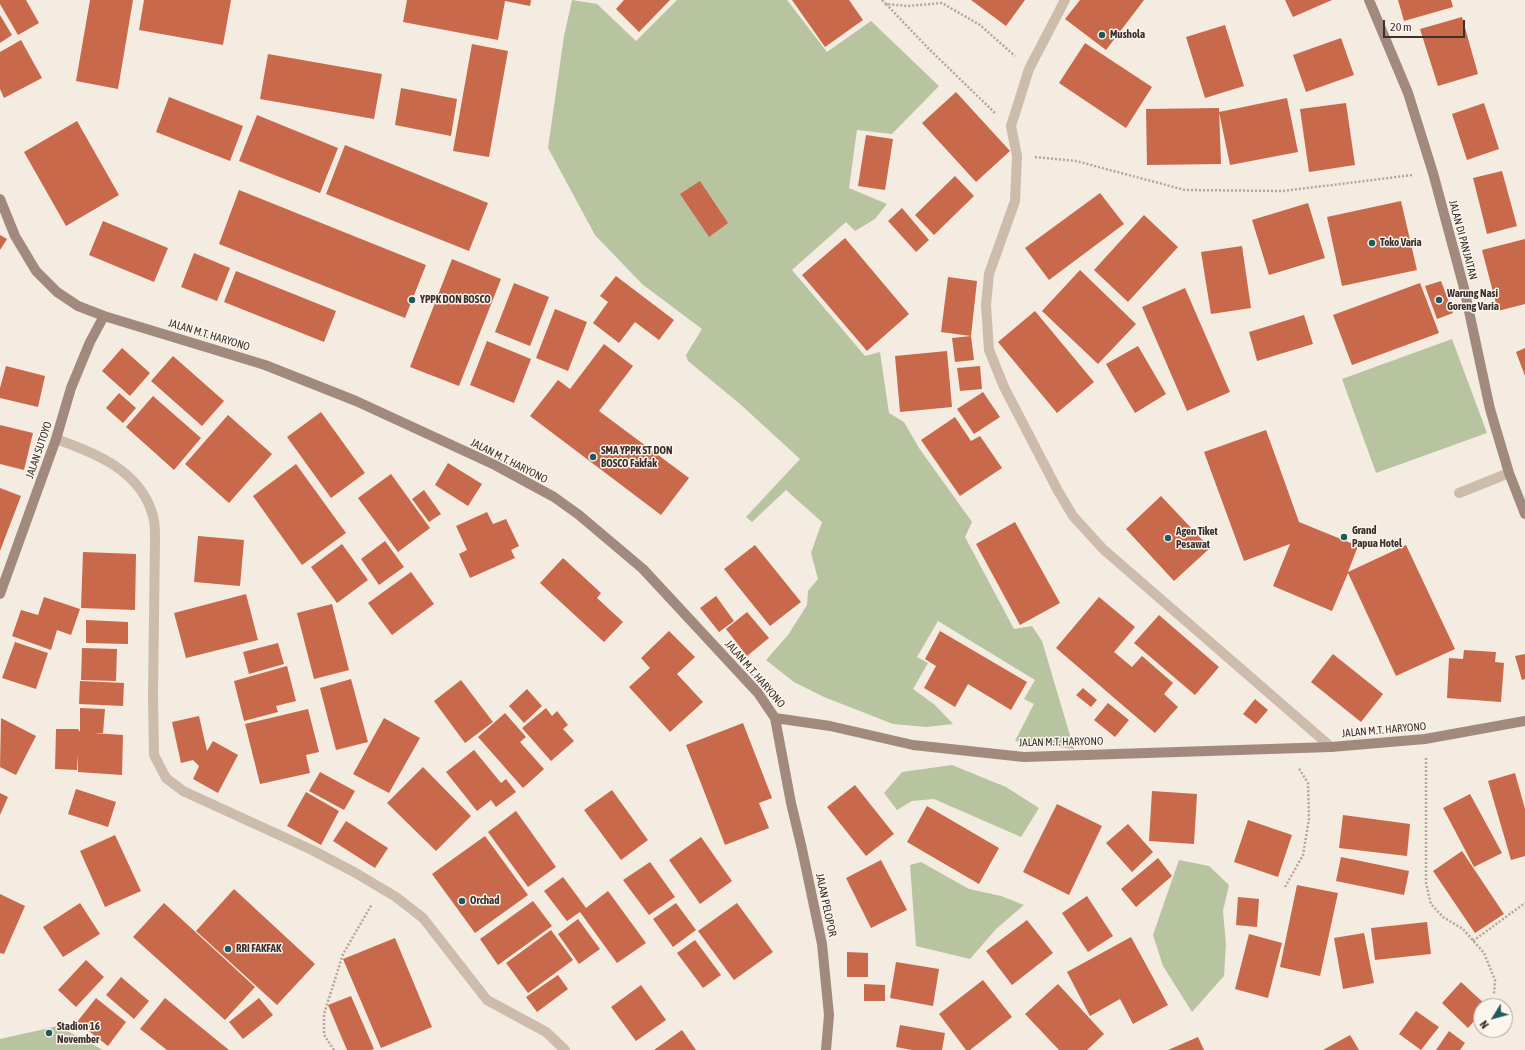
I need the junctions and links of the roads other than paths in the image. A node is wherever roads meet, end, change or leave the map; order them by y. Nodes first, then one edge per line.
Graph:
1 (1064, 0) edge
2 (1369, 0) edge
3 (0, 199) edge
4 (104, 316) junction
5 (56, 439) junction
6 (1509, 473) junction
7 (1459, 493) dead end
8 (1525, 514) edge
9 (0, 594) edge
10 (775, 718) junction
11 (1525, 721) edge
12 (1331, 747) junction
13 (565, 1050) edge
14 (826, 1050) edge

1 - 12 street
2 - 6 main road, JALAN DI PANJAITAN
3 - 4 main road, JALAN M.T. HARYONO
4 - 5 main road, JALAN SUTOYO
4 - 10 main road, JALAN M.T. HARYONO
5 - 9 main road, JALAN SUTOYO
5 - 13 street
6 - 7 street
6 - 8 main road, JALAN DI PANJAITAN
10 - 12 main road, JALAN M.T. HARYONO
10 - 14 main road, JALAN PELOPOR
11 - 12 main road, JALAN M.T. HARYONO

